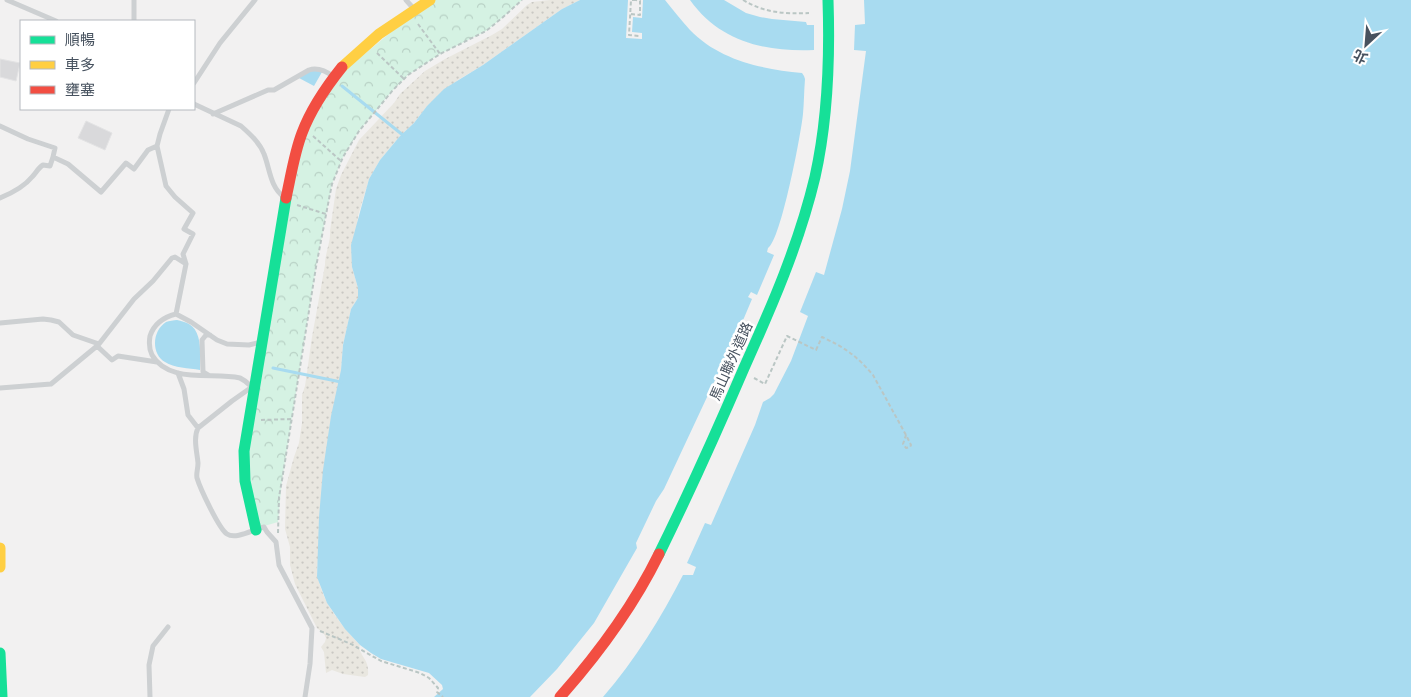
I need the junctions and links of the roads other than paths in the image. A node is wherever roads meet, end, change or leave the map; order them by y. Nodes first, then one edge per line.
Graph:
1 (7, 0) edge
2 (134, 0) edge
3 (255, 0) edge
4 (406, 0) edge
5 (430, 0) edge
6 (828, 0) edge
7 (415, 14) junction
8 (54, 20) edge
9 (134, 20) edge
10 (334, 77) junction
11 (195, 81) edge
12 (195, 105) edge
13 (170, 110) edge
14 (213, 114) junction
15 (0, 126) edge
16 (157, 146) junction
17 (53, 157) junction
18 (0, 198) edge
19 (290, 202) junction
20 (186, 264) junction
21 (176, 314) junction
22 (0, 323) edge
23 (211, 336) junction
24 (263, 340) junction
25 (98, 345) junction
26 (157, 362) junction
27 (178, 373) junction
28 (208, 375) junction
29 (0, 388) edge
30 (253, 392) junction
31 (198, 428) junction
32 (256, 530) junction
33 (0, 548) edge
34 (0, 567) edge
35 (168, 627) dead end
36 (0, 653) edge
37 (2, 697) edge
38 (150, 697) edge
39 (305, 697) edge
40 (560, 697) edge

1 - 8 lane
2 - 9 lane
3 - 11 lane
4 - 7 lane
5 - 7 main road
6 - 40 main road, 馬山聯外道路
7 - 10 main road
10 - 14 lane
10 - 19 main road
12 - 14 lane
13 - 16 lane
14 - 19 lane
15 - 17 lane
16 - 17 lane
16 - 20 lane
17 - 18 lane
19 - 24 main road
20 - 21 lane
20 - 25 lane
21 - 23 lane
21 - 26 lane
22 - 25 lane
23 - 24 lane
23 - 28 lane
24 - 30 main road
25 - 26 lane
25 - 29 lane
26 - 27 lane
27 - 28 lane
27 - 31 lane
28 - 30 lane
30 - 31 lane
30 - 32 main road
31 - 32 lane
32 - 39 lane
33 - 34 main road
35 - 38 lane
36 - 37 main road

